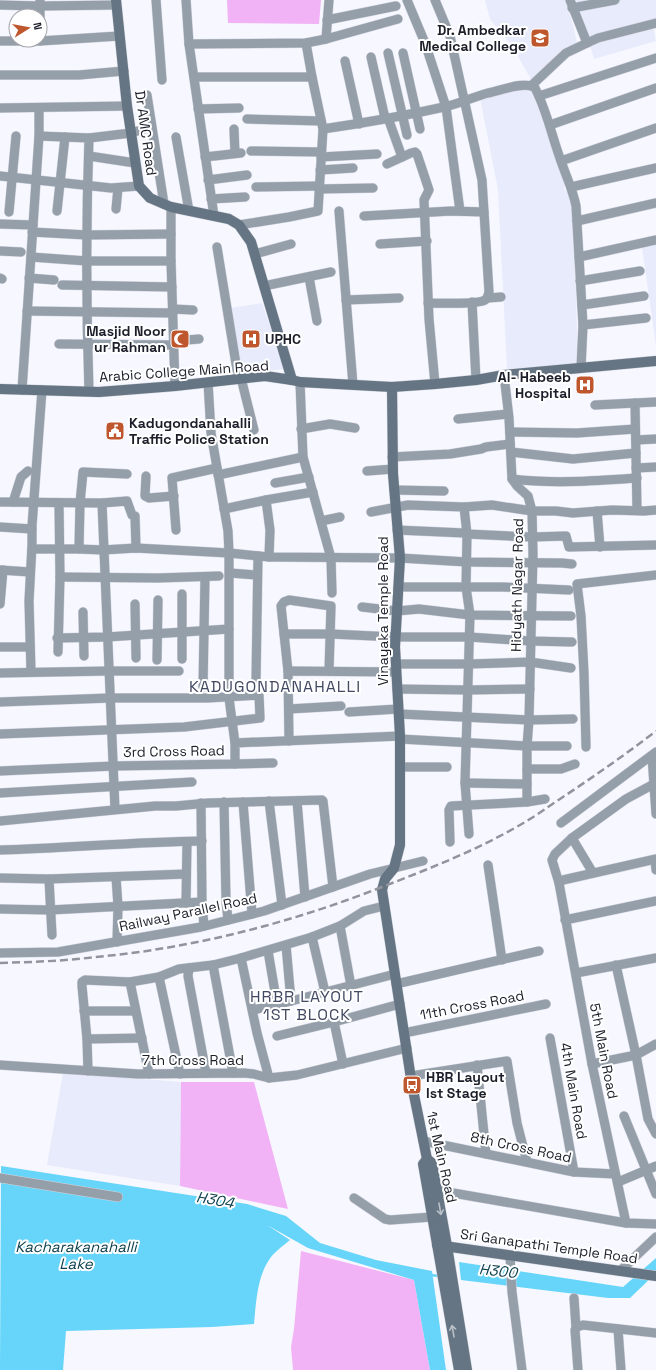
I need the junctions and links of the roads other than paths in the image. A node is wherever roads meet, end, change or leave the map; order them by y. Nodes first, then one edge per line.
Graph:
1 (156, 0) edge
2 (186, 0) edge
3 (329, 0) edge
4 (407, 0) edge
5 (435, 0) edge
6 (615, 0) edge
7 (116, 2) edge
8 (40, 3) edge
9 (571, 4) edge
10 (0, 5) edge
11 (396, 6) dead end
12 (398, 19) dead end
13 (327, 20) junction
14 (656, 23) edge
15 (120, 36) junction
16 (326, 39) junction
17 (48, 40) edge
18 (306, 43) junction
19 (587, 43) junction
20 (189, 44) junction
21 (388, 53) dead end
22 (403, 53) dead end
23 (371, 57) dead end
24 (656, 58) edge
25 (346, 61) dead end
26 (124, 71) junction
27 (0, 75) edge
28 (194, 77) junction
29 (312, 78) junction
30 (162, 80) dead end
31 (532, 85) junction
32 (656, 88) edge
33 (147, 95) dead end
34 (539, 96) junction
35 (464, 101) junction
36 (127, 106) junction
37 (446, 107) junction
38 (0, 108) edge
39 (39, 108) junction
40 (239, 108) dead end
41 (198, 109) junction
42 (416, 112) junction
43 (402, 115) junction
44 (386, 118) junction
45 (247, 119) dead end
46 (359, 124) junction
47 (322, 125) junction
48 (550, 125) junction
49 (151, 127) junction
50 (656, 128) edge
51 (234, 129) dead end
52 (420, 129) dead end
53 (131, 133) junction
54 (407, 135) dead end
55 (16, 136) dead end
56 (39, 136) junction
57 (65, 137) junction
58 (176, 137) dead end
59 (90, 138) junction
60 (251, 151) dead end
61 (321, 154) junction
62 (377, 154) dead end
63 (89, 156) junction
64 (402, 156) junction
65 (205, 157) junction
66 (561, 161) junction
67 (135, 163) junction
68 (387, 164) dead end
69 (352, 168) dead end
70 (656, 168) edge
71 (320, 170) junction
72 (247, 175) dead end
73 (0, 176) edge
74 (13, 177) junction
75 (36, 179) junction
76 (208, 180) junction
77 (61, 182) junction
78 (87, 185) junction
79 (139, 186) junction
80 (571, 186) junction
81 (256, 187) dead end
82 (319, 187) junction
83 (118, 188) junction
84 (373, 188) dead end
85 (245, 197) dead end
86 (211, 198) junction
87 (656, 203) edge
88 (168, 206) junction
89 (116, 210) dead end
90 (57, 211) dead end
91 (189, 211) junction
92 (339, 211) dead end
93 (460, 211) junction
94 (10, 212) dead end
95 (425, 212) junction
96 (484, 212) junction
97 (214, 216) junction
98 (364, 216) dead end
99 (577, 221) junction
100 (0, 224) edge
101 (240, 225) junction
102 (32, 228) junction
103 (87, 234) junction
104 (171, 234) junction
105 (656, 240) edge
106 (427, 241) junction
107 (291, 244) dead end
108 (380, 244) dead end
109 (217, 247) dead end
110 (0, 251) edge
111 (20, 252) dead end
112 (255, 254) junction
113 (30, 257) junction
114 (579, 257) junction
115 (87, 261) junction
116 (171, 261) junction
117 (640, 271) dead end
118 (331, 272) dead end
119 (309, 277) junction
120 (29, 278) junction
121 (580, 282) junction
122 (87, 286) junction
123 (264, 286) junction
124 (172, 287) junction
125 (644, 296) dead end
126 (501, 297) dead end
127 (399, 298) dead end
128 (488, 298) junction
129 (346, 300) junction
130 (472, 302) junction
131 (428, 303) junction
132 (582, 304) junction
133 (193, 310) dead end
134 (27, 311) junction
135 (173, 311) junction
136 (87, 312) junction
137 (646, 318) dead end
138 (316, 321) dead end
139 (583, 325) junction
140 (199, 339) dead end
141 (174, 343) junction
142 (59, 344) dead end
143 (87, 344) junction
144 (656, 361) edge
145 (581, 368) junction
146 (504, 375) junction
147 (241, 378) junction
148 (476, 380) junction
149 (296, 381) junction
150 (208, 382) junction
151 (435, 384) junction
152 (353, 385) junction
153 (175, 386) junction
154 (392, 387) junction
155 (0, 389) edge
156 (22, 390) junction
157 (42, 390) junction
158 (89, 391) junction
159 (656, 402) edge
160 (635, 403) junction
161 (595, 405) dead end
162 (508, 414) junction
163 (458, 419) dead end
164 (355, 428) dead end
165 (635, 429) junction
166 (254, 430) dead end
167 (301, 430) junction
168 (510, 432) junction
169 (656, 439) edge
170 (636, 440) junction
171 (511, 448) junction
172 (636, 453) junction
173 (302, 457) junction
174 (392, 457) junction
175 (656, 467) edge
176 (636, 468) junction
177 (393, 469) junction
178 (28, 471) dead end
179 (367, 471) dead end
180 (218, 472) junction
181 (128, 474) dead end
182 (146, 476) dead end
183 (309, 477) junction
184 (636, 478) junction
185 (512, 479) junction
186 (275, 483) dead end
187 (394, 490) junction
188 (444, 491) dead end
189 (313, 492) junction
190 (174, 496) junction
191 (266, 500) junction
192 (0, 502) edge
193 (13, 502) junction
194 (34, 502) junction
195 (60, 503) junction
196 (80, 503) junction
197 (102, 503) junction
198 (464, 507) junction
199 (395, 508) junction
200 (224, 509) junction
201 (637, 510) junction
202 (656, 510) edge
203 (532, 511) junction
204 (597, 511) junction
205 (371, 512) dead end
206 (340, 517) dead end
207 (321, 521) junction
208 (0, 527) edge
209 (32, 529) junction
210 (176, 530) dead end
211 (397, 530) junction
212 (467, 534) junction
213 (532, 537) junction
214 (656, 545) edge
215 (600, 546) junction
216 (136, 548) junction
217 (32, 549) junction
218 (60, 549) junction
219 (79, 549) junction
220 (104, 550) junction
221 (229, 553) junction
222 (258, 556) junction
223 (270, 557) junction
224 (331, 558) junction
225 (400, 558) junction
226 (467, 562) junction
227 (532, 563) junction
228 (572, 564) dead end
229 (2, 570) edge
230 (30, 572) junction
231 (230, 573) junction
232 (257, 575) junction
233 (656, 575) edge
234 (219, 576) dead end
235 (60, 577) junction
236 (105, 577) junction
237 (205, 577) junction
238 (398, 587) junction
239 (466, 587) junction
240 (532, 589) junction
241 (569, 590) dead end
242 (332, 593) dead end
243 (182, 594) dead end
244 (158, 600) dead end
245 (0, 604) edge
246 (135, 604) dead end
247 (362, 607) dead end
248 (397, 610) junction
249 (83, 612) dead end
250 (470, 615) junction
251 (532, 615) junction
252 (571, 616) dead end
253 (230, 629) junction
254 (203, 631) junction
255 (182, 632) junction
256 (158, 634) junction
257 (284, 634) junction
258 (331, 634) junction
259 (135, 635) junction
260 (84, 637) junction
261 (107, 637) junction
262 (395, 637) junction
263 (469, 637) junction
264 (57, 638) junction
265 (531, 642) junction
266 (572, 642) dead end
267 (0, 647) edge
268 (30, 647) junction
269 (58, 652) dead end
270 (84, 656) dead end
271 (136, 658) dead end
272 (182, 659) dead end
273 (157, 660) dead end
274 (530, 662) junction
275 (470, 664) junction
276 (396, 668) junction
277 (572, 668) dead end
278 (108, 671) junction
279 (288, 671) junction
280 (330, 671) junction
281 (31, 672) junction
282 (179, 672) dead end
283 (0, 673) edge
284 (256, 680) dead end
285 (202, 687) dead end
286 (397, 689) junction
287 (530, 689) junction
288 (469, 690) junction
289 (110, 698) junction
290 (229, 698) junction
291 (0, 702) edge
292 (341, 706) dead end
293 (289, 709) junction
294 (349, 712) dead end
295 (399, 712) junction
296 (466, 716) junction
297 (573, 719) dead end
298 (529, 720) junction
299 (232, 721) junction
300 (112, 730) junction
301 (0, 734) edge
302 (400, 738) junction
303 (289, 741) junction
304 (235, 743) junction
305 (466, 743) junction
306 (527, 746) junction
307 (567, 746) dead end
308 (586, 747) dead end
309 (654, 754) edge
310 (273, 763) dead end
311 (235, 764) junction
312 (575, 764) dead end
313 (114, 766) junction
314 (400, 766) junction
315 (447, 767) dead end
316 (527, 769) junction
317 (0, 771) edge
318 (192, 782) dead end
319 (465, 783) junction
320 (528, 784) junction
321 (655, 786) edge
322 (115, 787) junction
323 (0, 793) edge
324 (545, 799) dead end
325 (269, 801) junction
326 (297, 801) junction
327 (224, 802) junction
328 (243, 802) junction
329 (527, 802) junction
330 (201, 803) junction
331 (467, 805) junction
332 (115, 809) junction
333 (656, 814) edge
334 (0, 821) edge
335 (560, 823) dead end
336 (469, 834) dead end
337 (572, 838) junction
338 (202, 841) junction
339 (187, 842) junction
340 (450, 842) dead end
341 (0, 850) edge
342 (655, 860) edge
343 (423, 861) dead end
344 (488, 865) dead end
345 (394, 868) junction
346 (656, 870) edge
347 (593, 873) junction
348 (186, 874) junction
349 (116, 877) junction
350 (0, 878) edge
351 (49, 879) junction
352 (385, 879) joint
353 (559, 883) junction
354 (333, 887) junction
355 (305, 897) junction
356 (656, 901) edge
357 (202, 902) junction
358 (186, 903) junction
359 (282, 905) junction
360 (118, 906) junction
361 (384, 906) junction
362 (0, 909) edge
363 (50, 910) junction
364 (252, 914) junction
365 (228, 920) junction
366 (566, 920) junction
367 (204, 926) junction
368 (340, 926) junction
369 (52, 935) dead end
370 (312, 937) junction
371 (117, 942) junction
372 (286, 945) junction
373 (268, 950) junction
374 (539, 951) dead end
375 (0, 953) edge
376 (241, 958) junction
377 (656, 958) edge
378 (502, 960) junction
379 (213, 965) junction
380 (616, 965) junction
381 (189, 968) junction
382 (576, 973) junction
383 (159, 977) junction
384 (396, 979) junction
385 (130, 982) junction
386 (351, 986) junction
387 (325, 992) junction
388 (291, 1001) junction
389 (277, 1004) junction
390 (400, 1004) junction
391 (546, 1004) dead end
392 (253, 1010) junction
393 (84, 1011) junction
394 (135, 1011) junction
395 (334, 1022) junction
396 (404, 1033) junction
397 (277, 1036) dead end
398 (142, 1038) junction
399 (550, 1038) dead end
400 (87, 1039) junction
401 (656, 1044) edge
402 (407, 1048) junction
403 (636, 1055) junction
404 (343, 1064) junction
405 (592, 1064) junction
406 (0, 1065) edge
407 (476, 1065) junction
408 (88, 1071) junction
409 (206, 1073) junction
410 (233, 1073) junction
411 (149, 1074) junction
412 (180, 1074) junction
413 (411, 1076) junction
414 (269, 1078) junction
415 (624, 1116) dead end
416 (656, 1134) edge
417 (423, 1141) junction
418 (486, 1154) junction
419 (527, 1162) junction
420 (656, 1166) edge
421 (646, 1170) junction
422 (574, 1172) junction
423 (0, 1178) edge
424 (616, 1178) junction
425 (432, 1189) junction
426 (656, 1194) edge
427 (118, 1197) dead end
428 (354, 1198) dead end
429 (432, 1217) junction
430 (626, 1223) junction
431 (656, 1224) edge
432 (656, 1237) edge
433 (442, 1245) junction
434 (510, 1256) junction
435 (620, 1271) junction
436 (656, 1276) edge
437 (574, 1298) dead end
438 (580, 1327) junction
439 (618, 1328) junction
440 (656, 1333) edge
441 (459, 1370) edge
442 (467, 1370) edge
443 (522, 1370) edge
444 (578, 1370) edge
445 (621, 1370) edge

1 - 30 street
2 - 20 street
3 - 13 street
4 - 37 street
5 - 35 street
6 - 9 street
7 - 8 street
7 - 15 street, Dr AMC Road
8 - 10 street
9 - 19 street
11 - 13 street
12 - 16 street
13 - 16 street
14 - 19 street
15 - 17 street
15 - 26 street, Dr AMC Road
16 - 18 street
18 - 20 street
18 - 29 street
19 - 31 street
20 - 28 street
21 - 43 street
22 - 42 street
23 - 44 street
24 - 34 street
25 - 46 street
26 - 27 street
26 - 36 street, Dr AMC Road
28 - 29 street
28 - 41 street
29 - 47 street
31 - 34 street
31 - 35 street
32 - 48 street
33 - 49 street
34 - 48 street
35 - 37 street
35 - 96 street
36 - 39 street
36 - 53 street, Dr AMC Road
37 - 42 street
37 - 93 street
38 - 39 street
39 - 56 street
40 - 41 street
41 - 65 street
42 - 43 street
42 - 52 street
43 - 44 street
43 - 54 street
44 - 46 street
44 - 64 street
45 - 47 street
46 - 47 street
47 - 61 street
48 - 66 street
49 - 53 street
49 - 88 street
50 - 66 street
51 - 65 street
53 - 59 street
53 - 67 street, Dr AMC Road
55 - 74 street
56 - 57 street
56 - 75 street
57 - 59 street
57 - 77 street
58 - 91 street
59 - 63 street
60 - 61 street
61 - 62 street
61 - 71 street
63 - 67 street
63 - 78 street
64 - 68 street
64 - 95 street
65 - 76 street
66 - 80 street
67 - 79 street, Dr AMC Road
69 - 71 street
70 - 80 street
71 - 82 street
72 - 76 street
73 - 74 street
74 - 75 street
74 - 94 street
75 - 77 street
75 - 102 street
76 - 86 street
77 - 78 street
77 - 90 street
78 - 83 street
78 - 103 street
79 - 83 street
79 - 88 street, Dr AMC Road
80 - 99 street
81 - 82 street
82 - 84 street
82 - 101 street
83 - 89 street
85 - 86 street
86 - 97 street
87 - 99 street
88 - 91 street, Dr AMC Road
88 - 104 street
91 - 97 street, Dr AMC Road
92 - 129 street
93 - 95 street
93 - 96 street
95 - 98 street
95 - 106 street
96 - 128 street
97 - 101 street, Dr AMC Road
99 - 114 street
100 - 102 street
101 - 112 street
102 - 103 street
102 - 113 street
103 - 104 street
103 - 115 street
104 - 116 street
105 - 114 street
106 - 108 street
106 - 131 street
107 - 112 street
109 - 147 street
110 - 111 street
112 - 123 street
113 - 115 street
113 - 120 street
114 - 121 street
115 - 116 street
115 - 122 street
116 - 124 street
117 - 121 street
118 - 119 street
119 - 123 street
119 - 138 street
120 - 122 street
120 - 134 street
121 - 132 street
122 - 124 street
122 - 136 street
123 - 149 street
124 - 135 street
125 - 132 street
126 - 128 street
127 - 129 street
128 - 130 street
129 - 152 street
130 - 131 street
130 - 148 street
131 - 151 street
132 - 139 street
133 - 135 street
134 - 136 street
134 - 156 street
135 - 136 street
135 - 141 street
136 - 143 street
137 - 139 street
139 - 145 street
140 - 141 street
141 - 143 street
141 - 153 street
142 - 143 street
143 - 158 street
144 - 145 street, Arabic College Main Road
145 - 146 street, Arabic College Main Road
146 - 148 street, Arabic College Main Road
146 - 162 street
147 - 149 street, Arabic College Main Road
147 - 150 street, Arabic College Main Road
147 - 166 street
148 - 151 street, Arabic College Main Road
149 - 152 street, Arabic College Main Road
149 - 167 street
150 - 153 street, Arabic College Main Road
150 - 180 street
151 - 154 street, Arabic College Main Road
152 - 154 street, Arabic College Main Road
153 - 158 street, Arabic College Main Road
154 - 174 street, Vinayaka Temple Road
155 - 156 street, Arabic College Main Road
156 - 157 street, Arabic College Main Road
157 - 158 street, Arabic College Main Road
157 - 194 street
159 - 160 street
160 - 161 street
160 - 165 street
162 - 163 street
162 - 168 street
164 - 167 street
165 - 168 street
165 - 170 street
167 - 173 street
168 - 171 street
169 - 170 street
170 - 172 street
171 - 172 street
171 - 174 street
171 - 185 street
172 - 176 street
173 - 180 street
173 - 183 street
174 - 177 street, Vinayaka Temple Road
175 - 176 street
176 - 184 street
177 - 179 street
177 - 187 street, Vinayaka Temple Road
178 - 193 street
180 - 190 street
180 - 200 street
181 - 196 street
182 - 190 street
183 - 186 street
183 - 189 street
184 - 185 street
184 - 201 street
185 - 203 street, Hidyath Nagar Road
187 - 188 street
187 - 199 street, Vinayaka Temple Road
189 - 191 street
189 - 207 street
190 - 210 street
191 - 200 street
191 - 223 street
192 - 193 street
193 - 194 street
194 - 195 street
194 - 209 street
195 - 196 street
195 - 218 street
196 - 197 street
196 - 219 street
197 - 216 street
197 - 220 street
198 - 199 street
198 - 203 street
198 - 212 street
199 - 205 street
199 - 211 street, Vinayaka Temple Road
200 - 221 street
201 - 202 street
201 - 204 street
203 - 204 street
203 - 213 street, Hidyath Nagar Road
204 - 215 street
206 - 207 street
207 - 224 street
208 - 209 street
209 - 217 street
211 - 212 street
211 - 225 street, Vinayaka Temple Road
212 - 213 street
212 - 226 street
213 - 215 street
213 - 227 street, Hidyath Nagar Road
214 - 215 street
216 - 220 street
216 - 221 street
217 - 218 street
217 - 230 street
218 - 219 street
218 - 235 street
219 - 220 street
220 - 236 street
221 - 222 street
221 - 231 street
222 - 223 street
222 - 232 street
223 - 224 street
224 - 225 street
224 - 242 street
225 - 226 street
225 - 238 street, Vinayaka Temple Road
226 - 227 street
226 - 239 street
227 - 228 street
227 - 240 street, Hidyath Nagar Road
229 - 230 street
229 - 245 street
230 - 268 street
231 - 232 street
231 - 253 street
232 - 284 street
233 - 308 street
234 - 237 street
235 - 236 street
235 - 264 street
236 - 237 street
236 - 261 street
237 - 254 street
238 - 239 street
238 - 248 street, Vinayaka Temple Road
239 - 240 street
239 - 250 street
240 - 241 street
240 - 251 street, Hidyath Nagar Road
243 - 255 street
244 - 256 street
246 - 259 street
247 - 248 street
248 - 250 street
248 - 262 street, Vinayaka Temple Road
249 - 260 street
250 - 251 street
250 - 263 street
251 - 252 street
251 - 265 street, Hidyath Nagar Road
253 - 254 street
253 - 290 street
254 - 255 street
254 - 285 street
255 - 256 street
255 - 272 street
256 - 259 street
256 - 273 street
257 - 258 street
257 - 258 street
257 - 279 street
258 - 262 street
258 - 280 street
259 - 261 street
259 - 271 street
260 - 261 street
260 - 264 street
260 - 270 street
261 - 278 street
262 - 263 street
262 - 276 street, Vinayaka Temple Road
263 - 265 street
263 - 275 street
264 - 269 street
265 - 266 street
265 - 274 street, Hidyath Nagar Road
267 - 268 street
268 - 281 street
274 - 275 street
274 - 277 street
274 - 287 street, Hidyath Nagar Road
275 - 276 street
275 - 288 street
276 - 280 street
276 - 286 street, Vinayaka Temple Road
278 - 281 street
278 - 282 street
278 - 289 street
279 - 280 street
279 - 293 street
281 - 283 street
286 - 288 street
286 - 295 street, Vinayaka Temple Road
287 - 288 street
287 - 298 street, Hidyath Nagar Road
288 - 296 street
289 - 290 street
289 - 291 street
289 - 300 street
290 - 299 street
290 - 299 street
292 - 293 street
293 - 303 street
294 - 295 street
295 - 296 street
295 - 302 street, Vinayaka Temple Road
296 - 298 street
296 - 305 street
297 - 298 street
298 - 306 street, Hidyath Nagar Road
299 - 300 street
299 - 304 street
300 - 301 street
300 - 313 street
302 - 303 street, 3rd Cross Road
302 - 305 street, 3rd Cross Road
302 - 314 street, Vinayaka Temple Road
303 - 304 street, 3rd Cross Road
304 - 311 street, 3rd Cross Road
305 - 306 street, 3rd Cross Road
305 - 319 street
306 - 307 street, 3rd Cross Road
306 - 316 street, Hidyath Nagar Road
309 - 321 street
309 - 335 street
310 - 311 street
311 - 313 street, 3rd Cross Road
312 - 316 street
313 - 317 street, 3rd Cross Road
313 - 322 street
314 - 315 street
314 - 345 street, Vinayaka Temple Road
316 - 320 street, Hidyath Nagar Road
318 - 322 street
319 - 320 street
319 - 331 street
320 - 329 street, Hidyath Nagar Road
321 - 333 street
321 - 337 street
322 - 323 street
322 - 332 street
324 - 329 street
325 - 326 street
325 - 328 street
325 - 359 street
326 - 354 street
326 - 355 street
327 - 328 street
327 - 330 street
327 - 365 street
328 - 364 street
329 - 331 street
330 - 332 street
330 - 338 street
331 - 336 street
331 - 340 street
332 - 334 street
337 - 347 street
337 - 353 street, 5th Main Road
338 - 339 street
338 - 357 street
339 - 341 street
339 - 348 street
342 - 346 street
342 - 347 street
343 - 345 street, Railway Parallel Road
344 - 378 street
345 - 352 street, Vinayaka Temple Road
345 - 354 street, Railway Parallel Road
347 - 353 street
348 - 349 street
348 - 358 street
349 - 351 street
349 - 360 street
350 - 351 street
351 - 363 street
352 - 361 street, 1st Main Road
353 - 366 street, 5th Main Road
354 - 355 street, Railway Parallel Road
355 - 359 street, Railway Parallel Road
356 - 366 street
357 - 358 street
357 - 367 street
358 - 360 street
359 - 364 street, Railway Parallel Road
360 - 363 street
360 - 371 street
361 - 368 street
361 - 384 street, 1st Main Road
362 - 363 street
363 - 369 street
364 - 365 street, Railway Parallel Road
365 - 367 street, Railway Parallel Road
366 - 382 street, 5th Main Road
367 - 371 street, Railway Parallel Road
368 - 370 street
368 - 386 street
370 - 372 street
370 - 387 street
371 - 375 street, Railway Parallel Road
372 - 373 street
372 - 388 street
373 - 376 street
373 - 389 street
374 - 378 street
376 - 379 street
376 - 392 street
377 - 380 street
378 - 384 street
379 - 381 street
379 - 410 street
380 - 382 street
380 - 403 street
381 - 383 street
381 - 409 street
382 - 405 street, 5th Main Road
383 - 385 street
383 - 412 street
384 - 386 street
384 - 390 street, 1st Main Road
385 - 393 street
385 - 394 street
386 - 387 street
387 - 388 street
388 - 389 street
389 - 392 street
390 - 395 street
390 - 396 street, 1st Main Road
391 - 396 street, 11th Cross Road
392 - 414 street
393 - 394 street
393 - 400 street
394 - 398 street
395 - 397 street
395 - 404 street
396 - 402 street, 1st Main Road
398 - 400 street
398 - 411 street
399 - 422 street, 4th Main Road
400 - 408 street
401 - 403 street
402 - 404 street, 7th Cross Road
402 - 413 street, 1st Main Road
403 - 405 street
403 - 416 street
404 - 414 street, 7th Cross Road
405 - 424 street, 5th Main Road
406 - 408 street, 7th Cross Road
407 - 413 street
407 - 418 street
407 - 419 street
408 - 411 street, 7th Cross Road
409 - 410 street, 7th Cross Road
409 - 412 street, 7th Cross Road
410 - 414 street, 7th Cross Road
411 - 412 street, 7th Cross Road
413 - 417 street, 1st Main Road
415 - 421 street
417 - 418 street, 8th Cross Road
417 - 425 street, 1st Main Road
418 - 419 street, 8th Cross Road
419 - 422 street, 8th Cross Road
420 - 421 street, 8th Cross Road
421 - 424 street, 8th Cross Road
421 - 426 street
422 - 424 street, 8th Cross Road
423 - 427 street
424 - 430 street, 5th Main Road
425 - 429 street
425 - 430 street
425 -> 433 street, 1st Main Road
428 - 429 street
429 - 433 street
430 - 431 street
432 - 435 street
433 - 434 street, Sri Ganapathi Temple Road
441 -> 433 street
433 - 442 street, 1st Main Road
434 - 435 street, Sri Ganapathi Temple Road
434 - 443 street
435 - 436 street, Sri Ganapathi Temple Road
437 - 438 street
438 - 439 street
438 - 444 street
439 - 440 street
439 - 445 street

